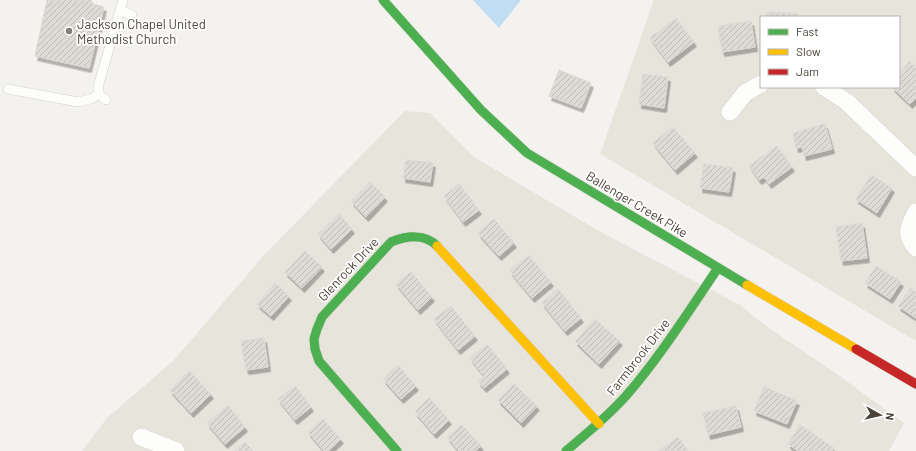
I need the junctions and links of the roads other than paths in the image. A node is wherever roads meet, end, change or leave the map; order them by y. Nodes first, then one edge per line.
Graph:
1 (123, 0) edge
2 (383, 0) edge
3 (120, 10) junction
4 (132, 15) dead end
5 (760, 85) edge
6 (826, 88) edge
7 (8, 89) dead end
8 (730, 112) dead end
9 (916, 168) edge
10 (916, 212) edge
11 (916, 248) edge
12 (718, 268) junction
13 (916, 384) edge
14 (599, 424) junction
15 (141, 437) dead end
16 (176, 451) edge
17 (397, 451) edge
18 (566, 451) edge

1 - 3 lane
2 - 12 street, Ballenger Creek Pike
3 - 4 lane
3 - 7 lane
5 - 8 street
6 - 9 street
10 - 11 street
12 - 13 street, Ballenger Creek Pike
12 - 14 street, Farmbrook Drive
14 - 17 street, Glenrock Drive
14 - 18 street, Farmbrook Drive
15 - 16 street

